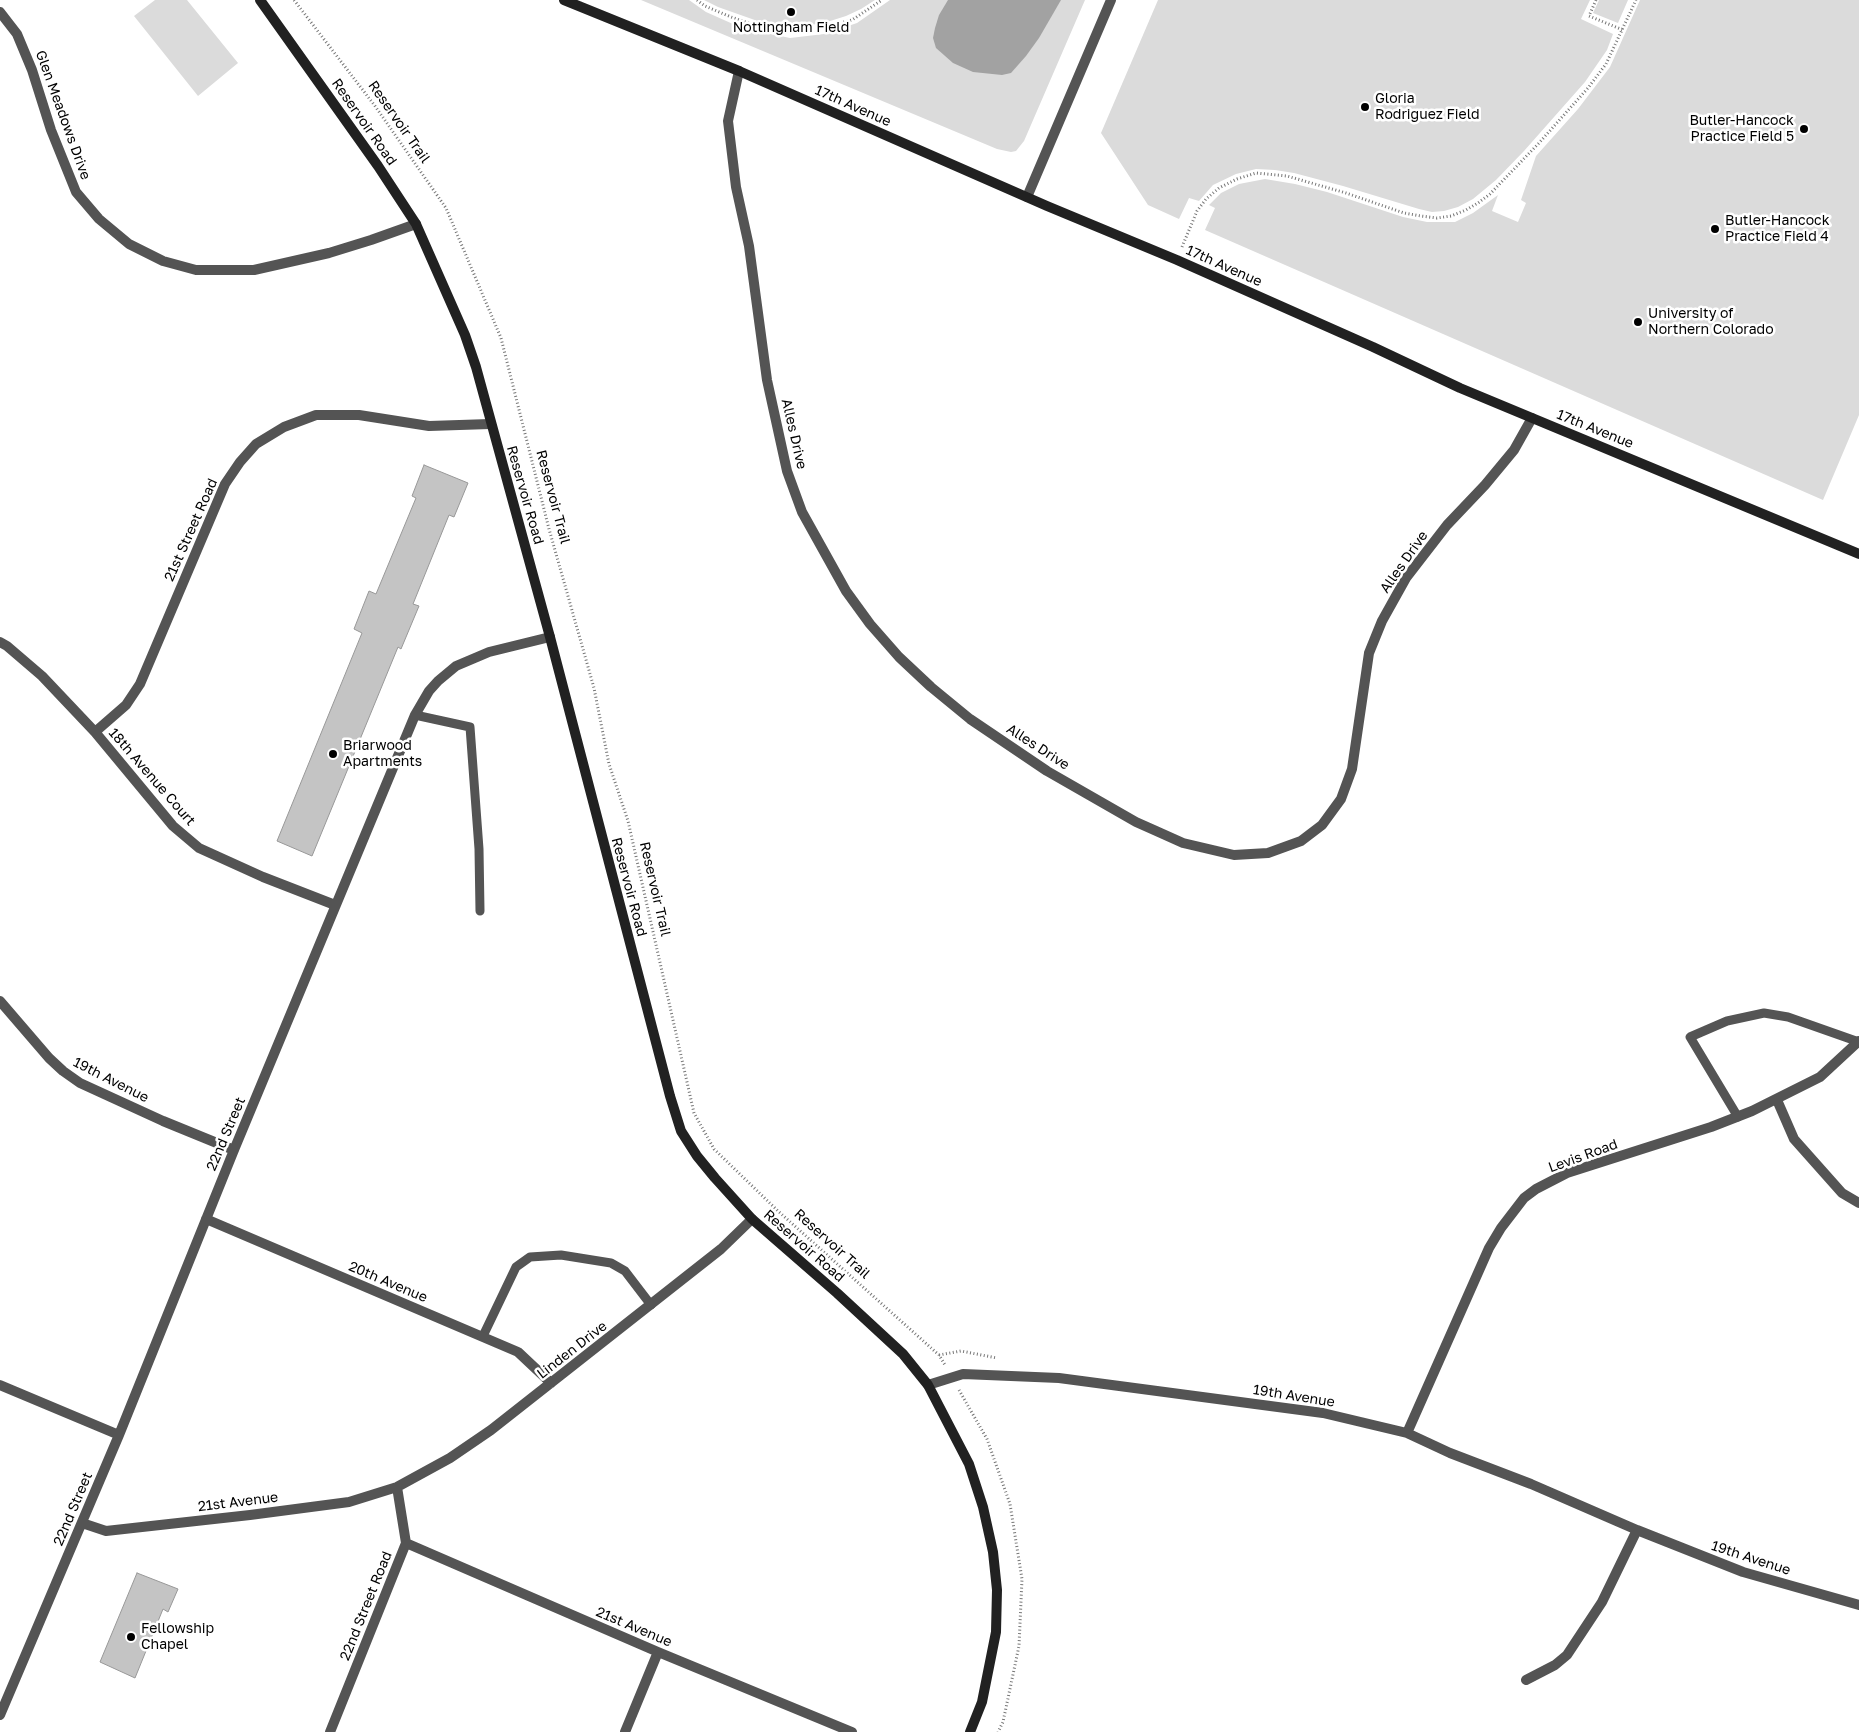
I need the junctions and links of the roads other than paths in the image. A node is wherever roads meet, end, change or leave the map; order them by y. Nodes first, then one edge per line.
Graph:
1 (260, 0) edge
2 (564, 0) edge
3 (1111, 0) edge
4 (579, 3) edge
5 (0, 12) edge
6 (739, 71) junction
7 (1027, 197) junction
8 (416, 224) junction
9 (1532, 418) junction
10 (490, 424) junction
11 (1859, 554) edge
12 (550, 637) junction
13 (0, 642) edge
14 (415, 715) junction
15 (95, 732) junction
16 (335, 905) junction
17 (480, 911) dead end
18 (0, 1001) edge
19 (1859, 1041) edge
20 (1777, 1100) junction
21 (1738, 1117) junction
22 (234, 1150) junction
23 (1859, 1203) edge
24 (752, 1219) junction
25 (206, 1220) junction
26 (651, 1305) junction
27 (483, 1336) junction
28 (551, 1383) junction
29 (0, 1385) edge
30 (928, 1385) junction
31 (1407, 1433) junction
32 (119, 1435) junction
33 (397, 1487) junction
34 (82, 1523) junction
35 (1637, 1530) junction
36 (406, 1543) junction
37 (1859, 1605) edge
38 (658, 1652) junction
39 (1526, 1680) dead end
40 (0, 1715) edge
41 (330, 1732) edge
42 (624, 1732) edge
43 (852, 1732) edge
44 (970, 1732) edge

1 - 8 street, Reservoir Road
2 - 4 street, 17th Avenue
3 - 7 street
4 - 6 street, 17th Avenue
5 - 8 street, Glen Meadows Drive
6 - 7 street, 17th Avenue
6 - 9 street, Alles Drive
7 - 9 street, 17th Avenue
8 - 10 street, Reservoir Road
9 - 11 street, 17th Avenue
10 - 12 street, Reservoir Road
10 - 15 street, 21st Street Road
12 - 14 street, 22nd Street
12 - 24 street, Reservoir Road
13 - 15 street, 18th Avenue Court
14 - 16 street, 22nd Street
14 - 17 lane
15 - 16 street, 18th Avenue Court
16 - 22 street, 22nd Street
18 - 22 street, 19th Avenue
19 - 20 street, Levis Road
19 - 21 lane
20 - 21 street, Levis Road
20 - 23 street
21 - 31 street, Levis Road
22 - 25 street, 22nd Street
24 - 26 street, Linden Drive
24 - 30 street, Reservoir Road
25 - 27 street, 20th Avenue
25 - 32 street, 22nd Street
26 - 27 lane
26 - 28 street, Linden Drive
27 - 28 street, 20th Avenue
28 - 33 street, Linden Drive
29 - 32 street
30 - 31 street, 19th Avenue
30 - 44 street, Reservoir Road
31 - 35 street, 19th Avenue
32 - 34 street, 22nd Street
33 - 34 street, 21st Avenue
33 - 36 street, 22nd Street Road
34 - 40 street, 22nd Street
35 - 37 street, 19th Avenue
35 - 39 street
36 - 38 street, 21st Avenue
36 - 41 street, 22nd Street Road
38 - 42 street
38 - 43 street, 21st Avenue

